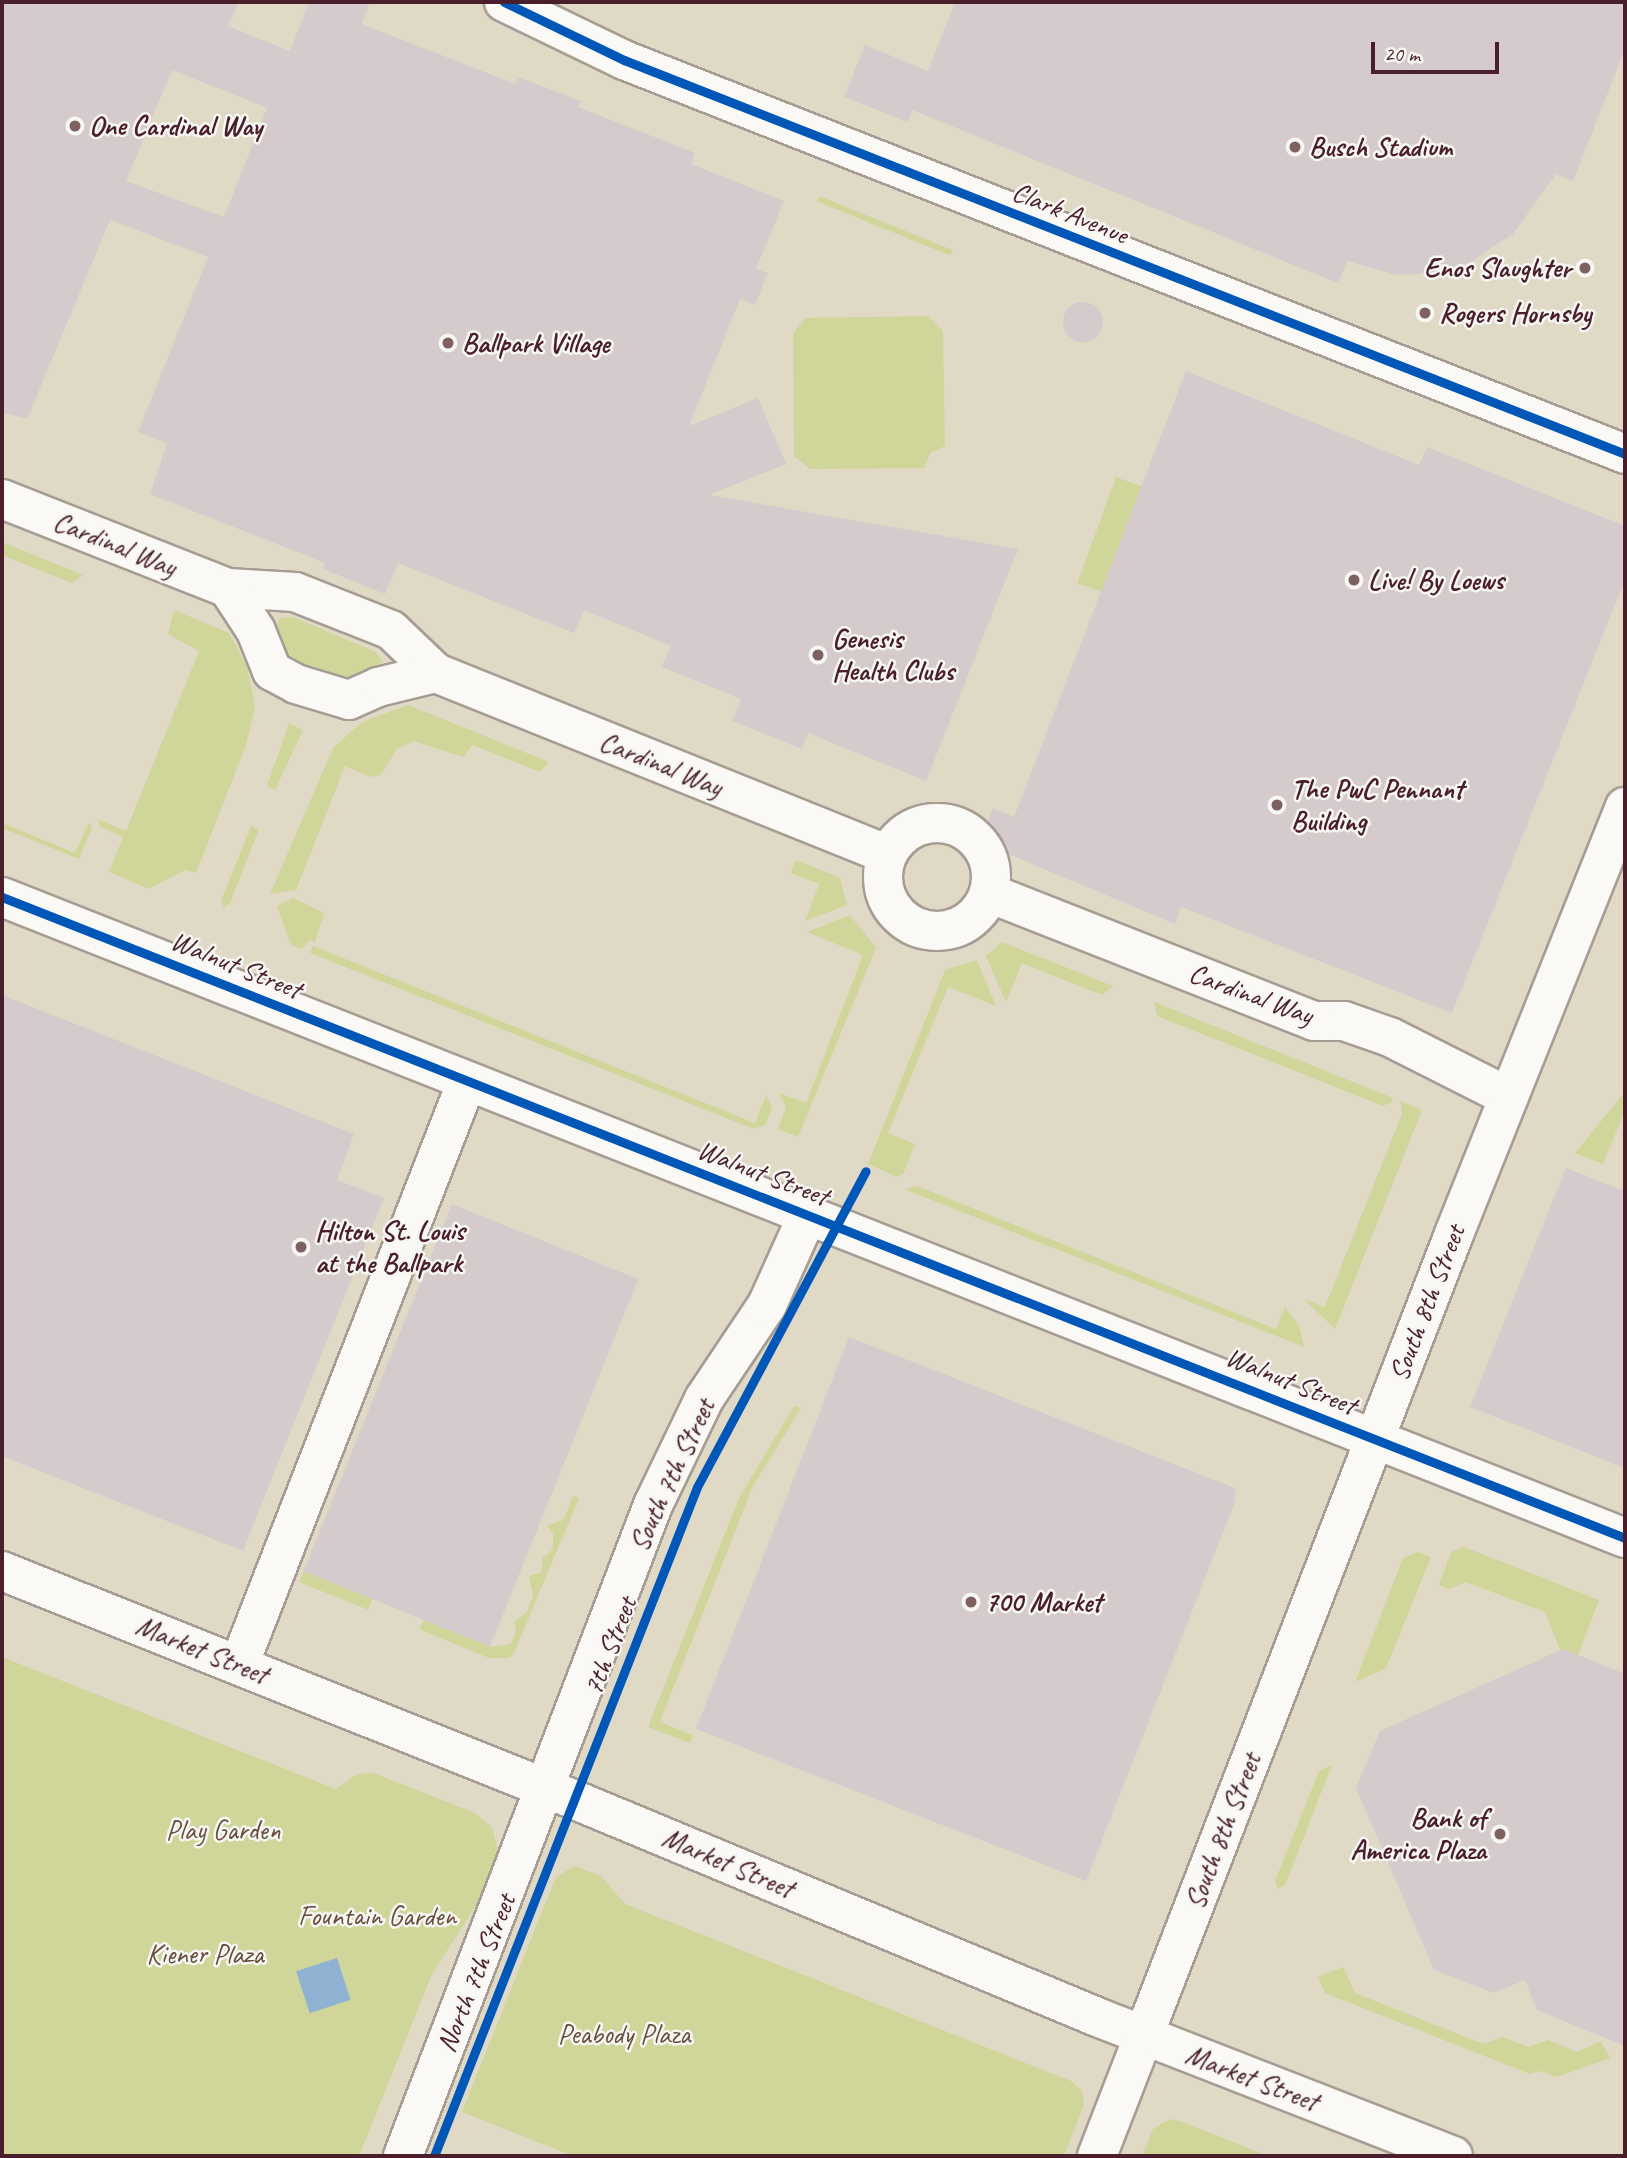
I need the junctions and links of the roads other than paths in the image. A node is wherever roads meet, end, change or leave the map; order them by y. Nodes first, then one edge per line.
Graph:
1 (504, 2) edge
2 (1625, 454) edge
3 (2, 499) edge
4 (228, 588) junction
5 (436, 673) junction
6 (1625, 807) edge
7 (887, 854) junction
8 (989, 893) junction
9 (2, 897) edge
10 (467, 1081) junction
11 (1509, 1097) junction
12 (808, 1214) junction
13 (1374, 1439) junction
14 (1625, 1538) edge
15 (2, 1571) edge
16 (239, 1665) junction
17 (547, 1788) junction
18 (1143, 2035) junction
19 (403, 2156) edge
20 (1097, 2156) edge
21 (1453, 2156) edge

1 - 2 street, Clark Avenue
3 - 4 street, Cardinal Way
4 - 5 street, Cardinal Way
4 - 5 street
5 - 7 street, Cardinal Way
6 - 11 street, South 8th Street
7 - 8 street
7 - 8 street
8 - 11 street, Cardinal Way
9 - 10 street, Walnut Street
10 - 12 street, Walnut Street
10 - 16 street
11 - 13 street, South 8th Street
12 - 13 street, Walnut Street
12 - 17 street, South 7th Street
13 - 14 street, Walnut Street
13 - 18 street, South 8th Street
15 - 16 street, Market Street
16 - 17 street, Market Street
17 - 18 street, Market Street
17 - 19 street, North 7th Street
18 - 20 street, South 8th Street
18 - 21 street, Market Street

